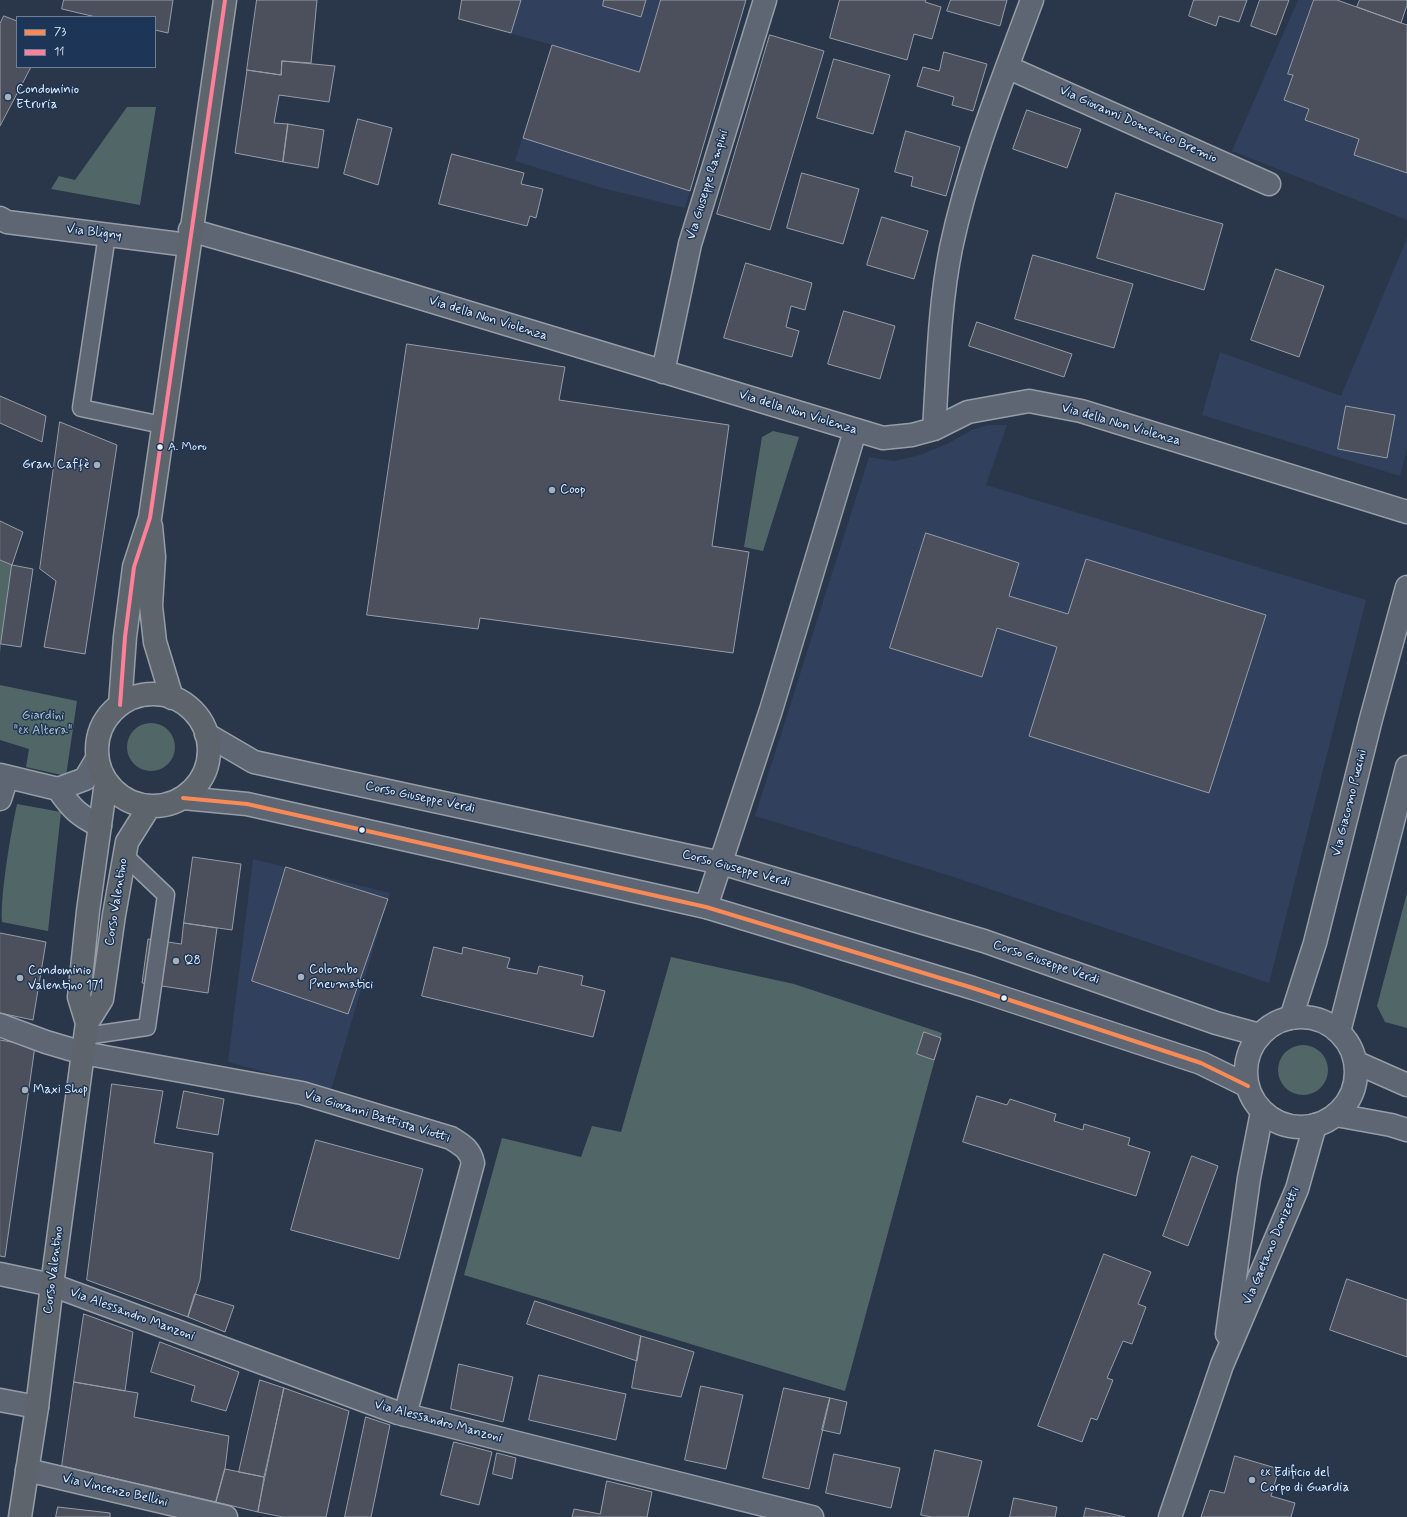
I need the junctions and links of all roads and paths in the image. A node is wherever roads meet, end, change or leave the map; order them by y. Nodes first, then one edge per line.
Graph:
1 (224, 0) edge
2 (765, 0) edge
3 (1032, 0) edge
4 (1007, 66) junction
5 (1269, 184) dead end
6 (0, 218) edge
7 (107, 234) junction
8 (189, 237) junction
9 (663, 372) junction
10 (162, 425) junction
11 (934, 429) junction
12 (855, 431) junction
13 (1407, 512) edge
14 (150, 518) junction
15 (1407, 588) edge
16 (172, 698) junction
17 (120, 704) junction
18 (206, 734) junction
19 (97, 759) junction
20 (1407, 767) edge
21 (3, 776) edge
22 (106, 782) junction
23 (58, 789) junction
24 (183, 798) junction
25 (0, 799) edge
26 (150, 807) junction
27 (100, 826) junction
28 (124, 855) junction
29 (721, 863) junction
30 (706, 907) junction
31 (1291, 1018) junction
32 (0, 1025) edge
33 (1339, 1032) junction
34 (1260, 1035) junction
35 (85, 1037) junction
36 (1355, 1062) junction
37 (1407, 1085) edge
38 (1248, 1086) junction
39 (1262, 1112) junction
40 (1336, 1115) junction
41 (1316, 1125) junction
42 (1407, 1130) edge
43 (0, 1274) edge
44 (52, 1285) junction
45 (1222, 1365) junction
46 (0, 1400) edge
47 (38, 1407) junction
48 (405, 1415) junction
49 (27, 1470) junction
50 (20, 1517) edge
51 (226, 1517) edge
52 (812, 1517) edge
53 (1170, 1517) edge

1 - 8 main road
2 - 9 street, Via Giuseppe Rampini
3 - 4 street
4 - 5 street, Via Giovanni Domenico Bremio
4 - 11 street
6 - 7 street, Via Bligny
7 - 8 street, Via Bligny
7 - 10 lane
8 - 9 street, Via della Non Violenza
8 - 10 main road
9 - 12 street, Via della Non Violenza
10 - 14 main road
11 - 12 street, Via della Non Violenza
11 - 13 street, Via della Non Violenza
12 - 29 street
14 - 16 main road
14 - 17 main road
15 - 31 street, Via Giacomo Puccini
16 - 17 main road, Corso Valentino
16 - 18 main road, Corso Valentino
17 - 19 main road, Corso Valentino
18 - 24 main road, Corso Valentino
18 - 29 street, Corso Giuseppe Verdi
19 - 22 main road, Corso Valentino
19 - 23 street, Corso Valentino
20 - 33 street
21 - 23 street
21 - 25 street
22 - 26 main road, Corso Valentino
22 - 27 main road, Corso Valentino
23 - 27 street
24 - 26 main road, Corso Valentino
24 - 30 street
26 - 28 main road, Corso Valentino
27 - 35 main road, Corso Valentino
28 - 35 main road, Corso Valentino
28 - 35 lane
29 - 30 street
29 - 34 street, Corso Giuseppe Verdi
30 - 38 street
31 - 33 street
31 - 34 street
32 - 35 street, Via Giovanni Battista Viotti
33 - 36 street
34 - 38 street
35 - 44 main road, Corso Valentino
35 - 48 street, Via Giovanni Battista Viotti
36 - 37 street
36 - 40 street
38 - 39 street
39 - 41 street
39 - 45 street, Via Gaetano Donizetti
40 - 41 street
40 - 42 street
41 - 45 street, Via Gaetano Donizetti
43 - 44 street, Via Alessandro Manzoni
44 - 47 main road, Corso Valentino
44 - 48 street, Via Alessandro Manzoni
45 - 53 street, Via Gaetano Donizetti
46 - 47 street
47 - 49 main road, Corso Valentino
48 - 52 street, Via Alessandro Manzoni
49 - 50 main road, Corso Valentino
49 - 51 street, Via Vincenzo Bellini

